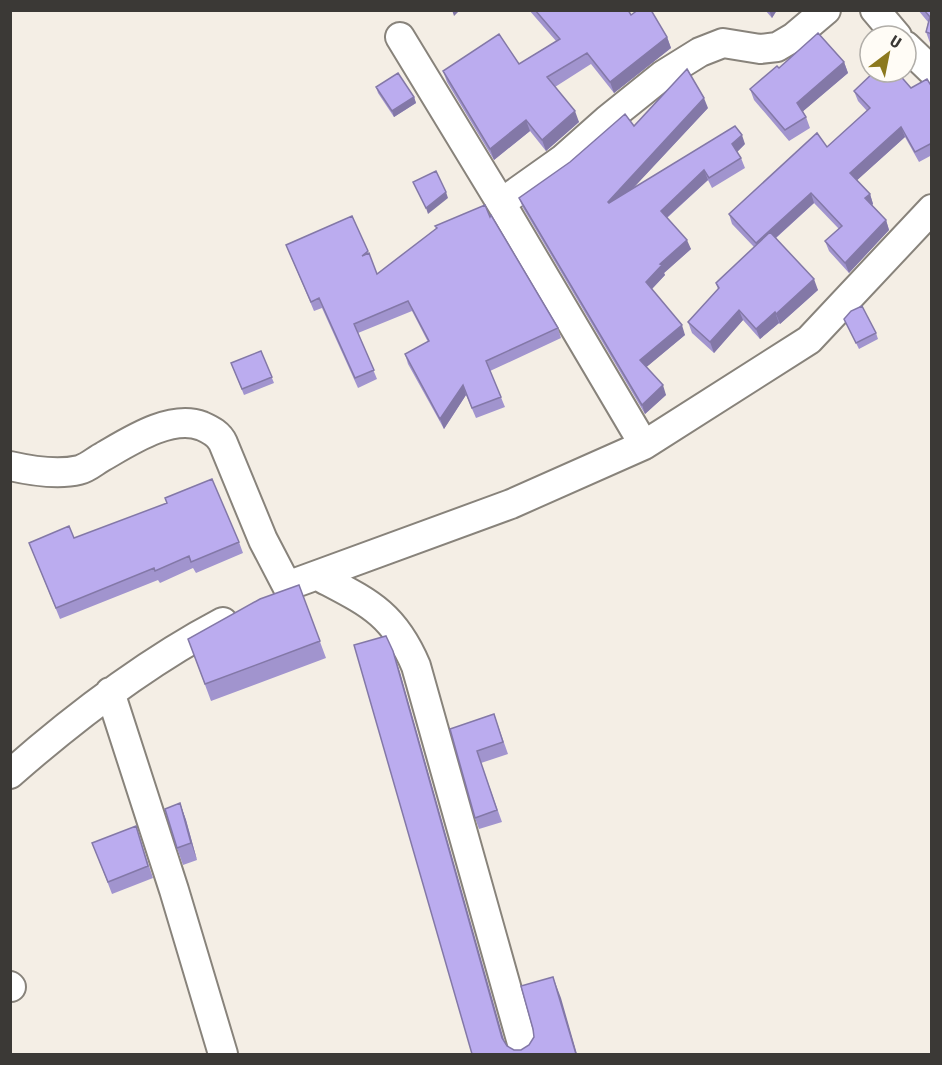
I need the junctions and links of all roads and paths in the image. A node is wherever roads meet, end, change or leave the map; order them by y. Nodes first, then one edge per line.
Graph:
1 (826, 10) edge
2 (875, 10) edge
3 (887, 24) edge
4 (400, 37) dead end
5 (918, 58) edge
6 (932, 71) edge
7 (501, 203) junction
8 (932, 209) edge
9 (644, 445) junction
10 (10, 466) edge
11 (318, 576) junction
12 (266, 598) junction
13 (110, 692) junction
14 (10, 774) edge
15 (223, 1054) edge
16 (525, 1054) edge

1 - 7 street
2 - 3 street
4 - 7 street
5 - 6 street
7 - 9 street
8 - 9 street
9 - 11 street
10 - 12 street
11 - 12 street
11 - 16 street
12 - 13 street
13 - 14 street
13 - 15 street

